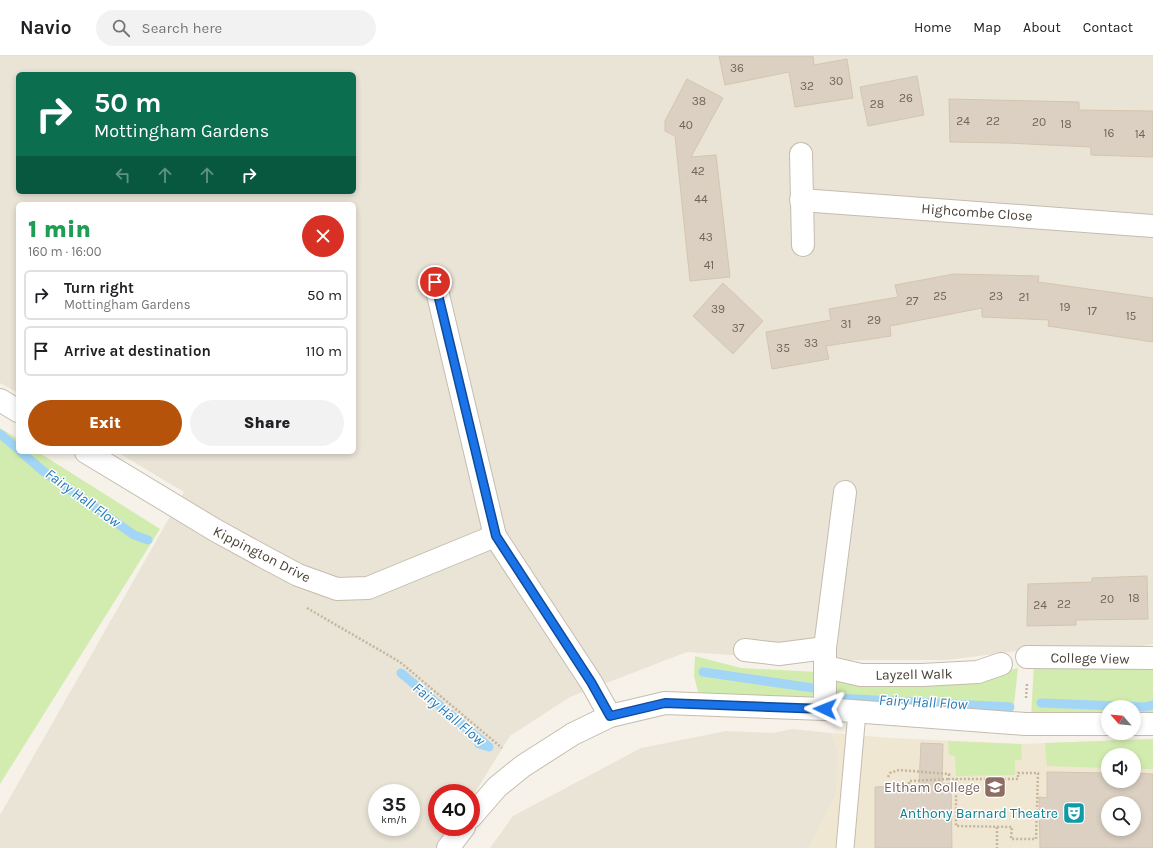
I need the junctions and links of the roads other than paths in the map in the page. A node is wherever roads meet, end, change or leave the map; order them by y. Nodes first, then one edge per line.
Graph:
1 (801, 154) dead end
2 (801, 200) junction
3 (1153, 226) edge
4 (802, 245) dead end
5 (435, 282) dead end
6 (0, 400) edge
7 (16, 410) edge
8 (89, 454) edge
9 (845, 492) dead end
10 (496, 536) junction
11 (745, 650) dead end
12 (1028, 657) road end
13 (826, 658) junction
14 (1153, 658) edge
15 (1001, 664) dead end
16 (825, 709) junction
17 (857, 712) junction
18 (610, 716) junction
19 (1101, 724) edge
20 (1141, 724) edge
21 (1153, 724) edge
22 (480, 807) edge
23 (457, 836) edge
24 (448, 848) edge
25 (845, 848) edge

1 - 2 street
2 - 3 street, Highcombe Close
2 - 4 street
5 - 10 street
6 - 7 street
8 - 10 street, Kippington Drive
9 - 13 street
10 - 18 street
11 - 13 street, Layzell Walk
12 - 14 street, College View
13 - 15 street, Layzell Walk
13 - 16 street
16 - 17 street
16 - 18 street
17 - 19 street
17 - 25 lane
18 - 22 street
20 - 21 street
23 - 24 street

